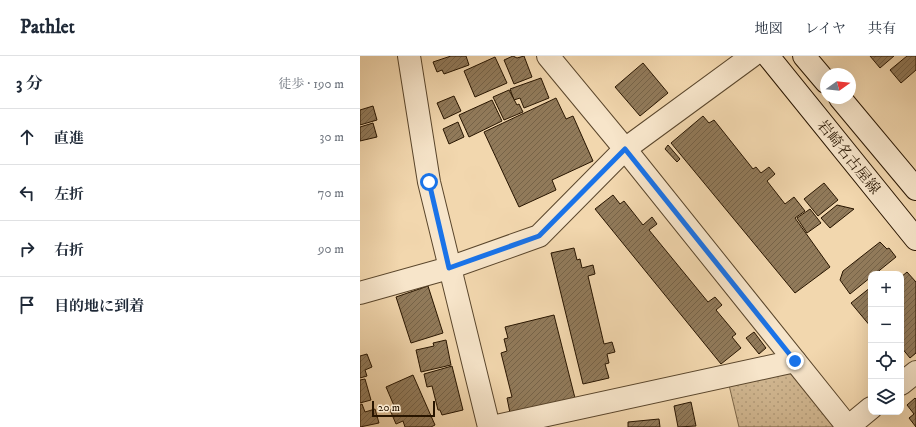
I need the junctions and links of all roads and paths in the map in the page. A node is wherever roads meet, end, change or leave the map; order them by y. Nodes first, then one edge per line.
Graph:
1 (409, 56) edge
2 (548, 56) edge
3 (752, 56) edge
4 (768, 56) edge
5 (804, 56) edge
6 (820, 75) edge
7 (845, 104) edge
8 (625, 149) junction
9 (916, 189) edge
10 (916, 239) edge
11 (449, 268) junction
12 (360, 293) edge
13 (795, 361) junction
14 (916, 372) edge
15 (904, 382) edge
16 (868, 410) edge
17 (491, 427) edge
18 (848, 427) edge

1 - 11 street
2 - 8 street
3 - 8 street
4 - 10 street, 岩崎名古屋線
5 - 6 street
7 - 9 street, 岩崎名古屋線
8 - 11 street
8 - 13 street
11 - 12 street
11 - 17 street
13 - 17 street
13 - 18 street
14 - 15 street
16 - 18 street

